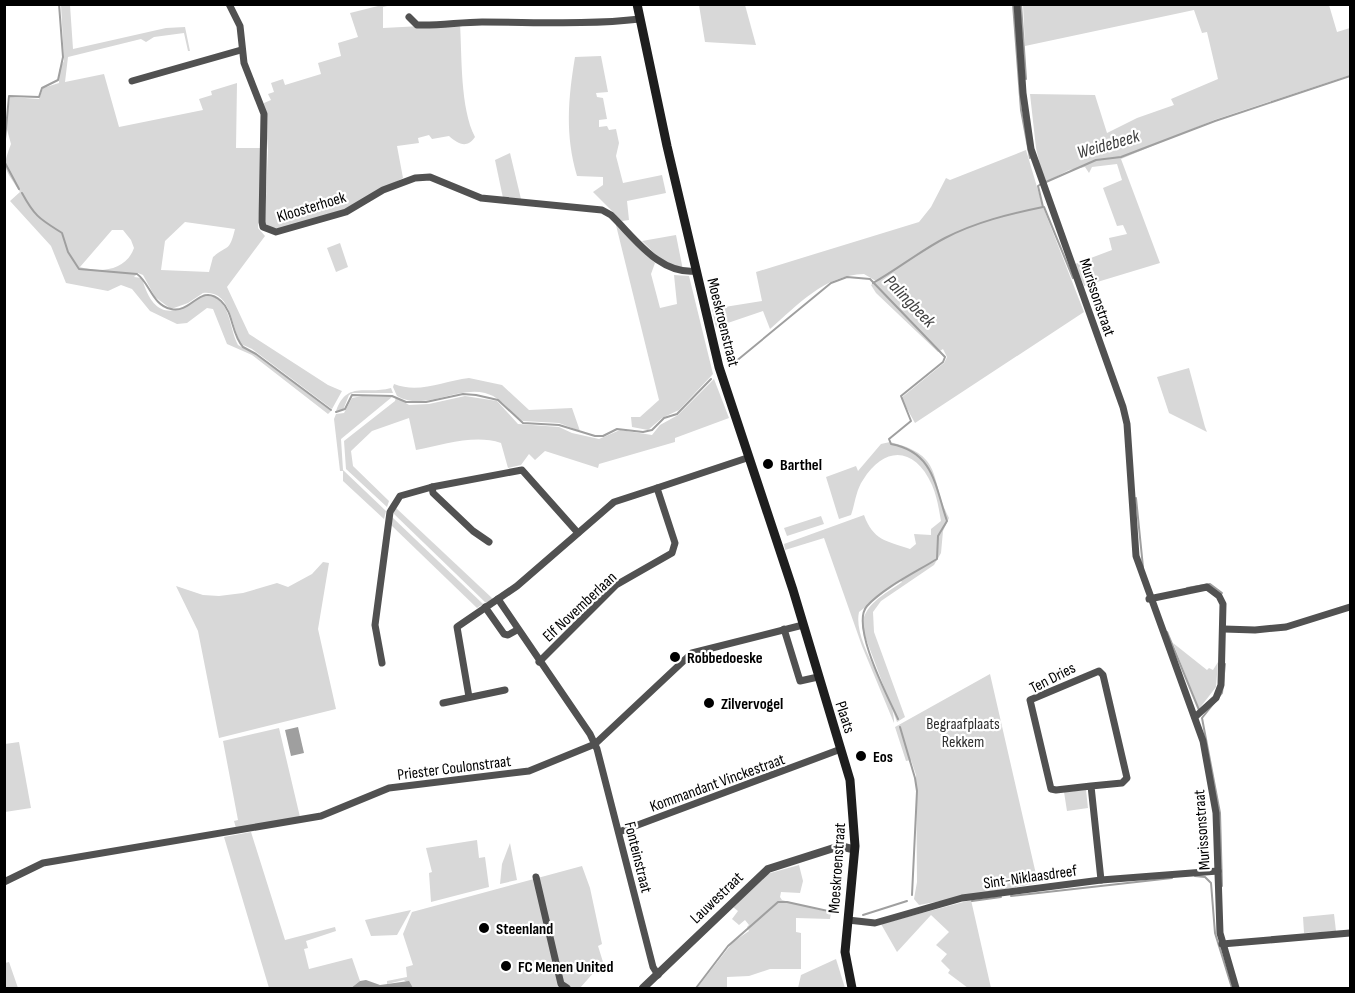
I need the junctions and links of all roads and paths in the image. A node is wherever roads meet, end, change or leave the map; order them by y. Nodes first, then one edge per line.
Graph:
1 (229, 4) edge
2 (637, 4) edge
3 (1017, 4) edge
4 (409, 17) dead end
5 (640, 19) junction
6 (241, 50) junction
7 (132, 81) dead end
8 (696, 271) junction
9 (747, 458) junction
10 (432, 487) junction
11 (657, 488) junction
12 (578, 533) junction
13 (489, 542) dead end
14 (498, 599) junction
15 (1149, 599) junction
16 (485, 607) junction
17 (1350, 607) edge
18 (803, 625) junction
19 (784, 629) junction
20 (1224, 629) junction
21 (517, 630) junction
22 (539, 662) junction
23 (382, 663) dead end
24 (818, 677) junction
25 (505, 690) dead end
26 (469, 697) junction
27 (443, 703) dead end
28 (1195, 717) junction
29 (595, 744) junction
30 (841, 749) junction
31 (823, 754) joint
32 (1091, 786) junction
33 (619, 832) junction
34 (854, 847) junction
35 (1218, 871) junction
36 (536, 877) dead end
37 (1101, 880) junction
38 (4, 882) edge
39 (848, 920) junction
40 (1350, 933) edge
41 (1222, 944) junction
42 (658, 975) junction
43 (567, 988) edge
44 (643, 988) edge
45 (852, 988) edge
46 (1236, 988) edge

1 - 6 street, Kloosterhoek
2 - 5 main road, Moeskroenstraat
3 - 15 street, Murissonstraat
4 - 5 street
5 - 8 main road, Moeskroenstraat
6 - 7 street
6 - 8 street, Kloosterhoek
8 - 9 main road, Moeskroenstraat
9 - 11 street
9 - 18 main road, Moeskroenstraat
10 - 12 street
10 - 13 street
10 - 23 street
11 - 12 street
11 - 22 street, Elf Novemberlaan
12 - 14 street
14 - 16 street
14 - 21 street
15 - 20 street
15 - 28 street, Murissonstraat
16 - 21 street
16 - 26 street
17 - 20 street
18 - 19 street, Priester Coulonstraat
18 - 24 main road, Plaats
19 - 24 street
19 - 29 street, Priester Coulonstraat
20 - 28 street
21 - 22 street, Elf Novemberlaan
22 - 29 street, Elf Novemberlaan
24 - 30 main road, Plaats
25 - 26 street
26 - 27 street
28 - 35 street, Murissonstraat
29 - 33 street, Fonteinstraat
29 - 38 street, Priester Coulonstraat
30 - 31 street, Plaats
30 - 34 main road, Moeskroenstraat
31 - 33 street, Kommandant Vinckestraat
32 - 32 street, Ten Dries
32 - 37 street
33 - 42 street, Fonteinstraat
34 - 39 main road, Moeskroenstraat
34 - 42 street, Lauwestraat
35 - 37 street, Sint-Niklaasdreef
35 - 41 street, Murissonstraat
36 - 43 street
37 - 39 street, Sint-Niklaasdreef
39 - 45 main road, Moeskroenstraat
40 - 41 street
41 - 46 street, Murissonstraat
42 - 44 street, Lauwestraat

